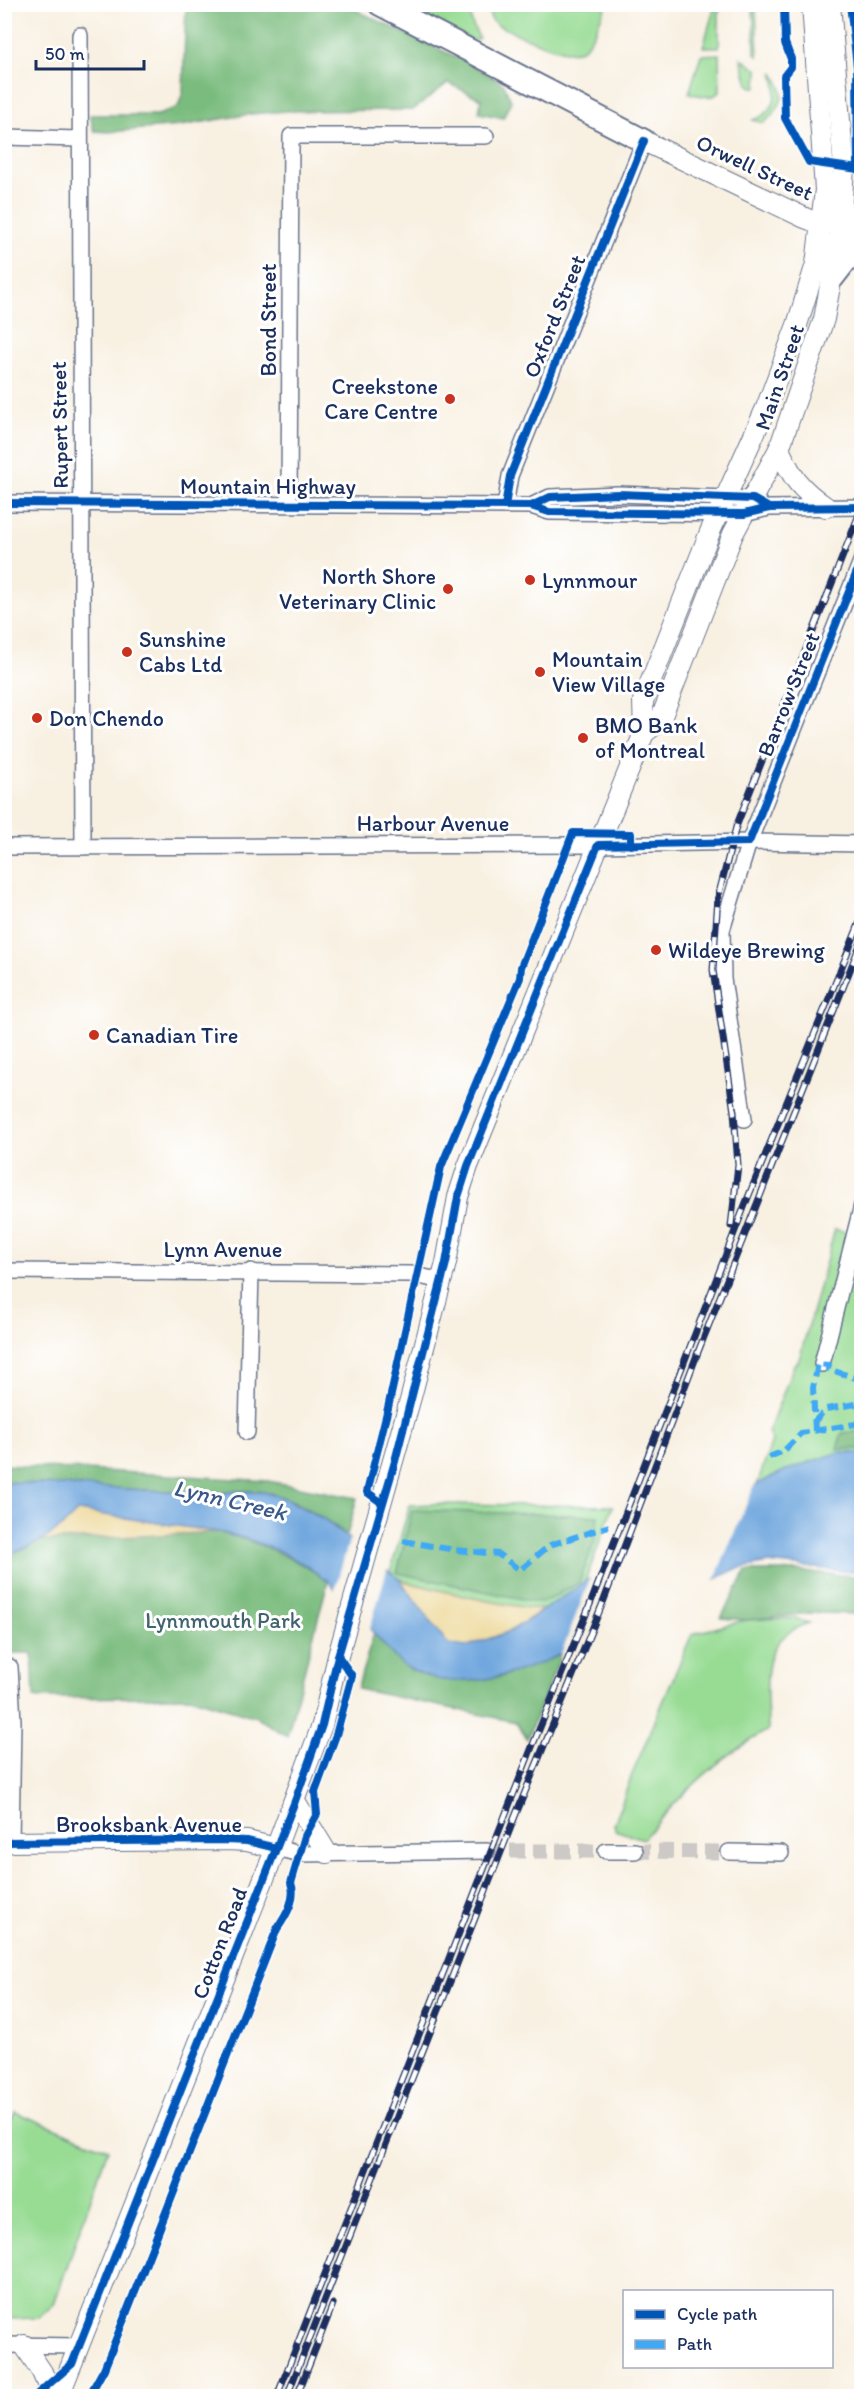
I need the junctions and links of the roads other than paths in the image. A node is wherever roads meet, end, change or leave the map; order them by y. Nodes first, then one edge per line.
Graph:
1 (380, 4) edge
2 (812, 4) edge
3 (830, 4) edge
4 (80, 35) dead end
5 (486, 136) dead end
6 (4, 137) edge
7 (79, 139) junction
8 (644, 141) junction
9 (852, 208) edge
10 (821, 224) junction
11 (833, 277) joint
12 (779, 449) junction
13 (4, 503) edge
14 (82, 503) junction
15 (289, 504) junction
16 (505, 506) junction
17 (721, 506) junction
18 (755, 507) junction
19 (826, 507) junction
20 (861, 507) edge
21 (861, 559) edge
22 (644, 733) junction
23 (749, 842) junction
24 (861, 844) edge
25 (598, 845) junction
26 (4, 847) edge
27 (83, 847) junction
28 (744, 1119) dead end
29 (861, 1204) edge
30 (4, 1271) edge
31 (252, 1271) junction
32 (441, 1281) junction
33 (822, 1364) dead end
34 (247, 1432) dead end
35 (375, 1528) joint
36 (10, 1668) dead end
37 (295, 1801) junction
38 (8, 1842) edge
39 (276, 1848) junction
40 (487, 1851) tunnel mouth
41 (606, 1851) tunnel mouth
42 (635, 1851) tunnel mouth
43 (729, 1852) tunnel mouth
44 (327, 1853) junction
45 (781, 1853) dead end
46 (4, 2345) edge
47 (24, 2345) junction
48 (80, 2346) junction
49 (52, 2397) edge
50 (59, 2397) edge

1 - 8 highway
2 - 10 main road, Main Street
3 - 9 main road
4 - 7 street, Rupert Street
5 - 15 street, Bond Street
6 - 7 street
7 - 14 street, Rupert Street
8 - 10 main road, Orwell Street
8 - 16 street, Oxford Street
9 - 10 main road, Orwell Street
9 - 11 highway
10 - 17 main road, Main Street
11 - 12 main road, Main Street
12 - 18 main road, Main Street
12 - 19 main road
13 - 14 street, Mountain Highway
14 - 15 street, Mountain Highway
14 - 27 street, Rupert Street
15 - 16 street, Mountain Highway
16 - 17 street, Mountain Highway
17 - 18 street, Mountain Highway
17 - 22 main road, Main Street
18 - 19 street, Mountain Highway
18 - 22 main road, Main Street
19 - 20 street, Mountain Highway
21 - 23 street, Barrow Street
22 - 25 main road, Main Street
23 - 24 street, Harbour Avenue
23 - 25 street, Harbour Avenue
23 - 28 street, Barrow Street
25 - 27 street, Harbour Avenue
25 - 32 main road, Main Street
26 - 27 street, Harbour Avenue
29 - 33 street
30 - 31 street, Lynn Avenue
31 - 32 street, Lynn Avenue
31 - 34 street
32 - 35 main road, Main Street
35 - 37 main road, Cotton Road
36 - 38 street
37 - 39 main road, Cotton Road
37 - 44 main road
38 - 39 main road, Brooksbank Avenue
39 - 44 street, Brooksbank Avenue
39 - 48 main road, Cotton Road
40 - 44 street, Brooksbank Avenue
41 - 42 street
43 - 45 street
46 - 47 street
47 - 48 street
47 - 49 main road
48 - 50 main road, Cotton Road

